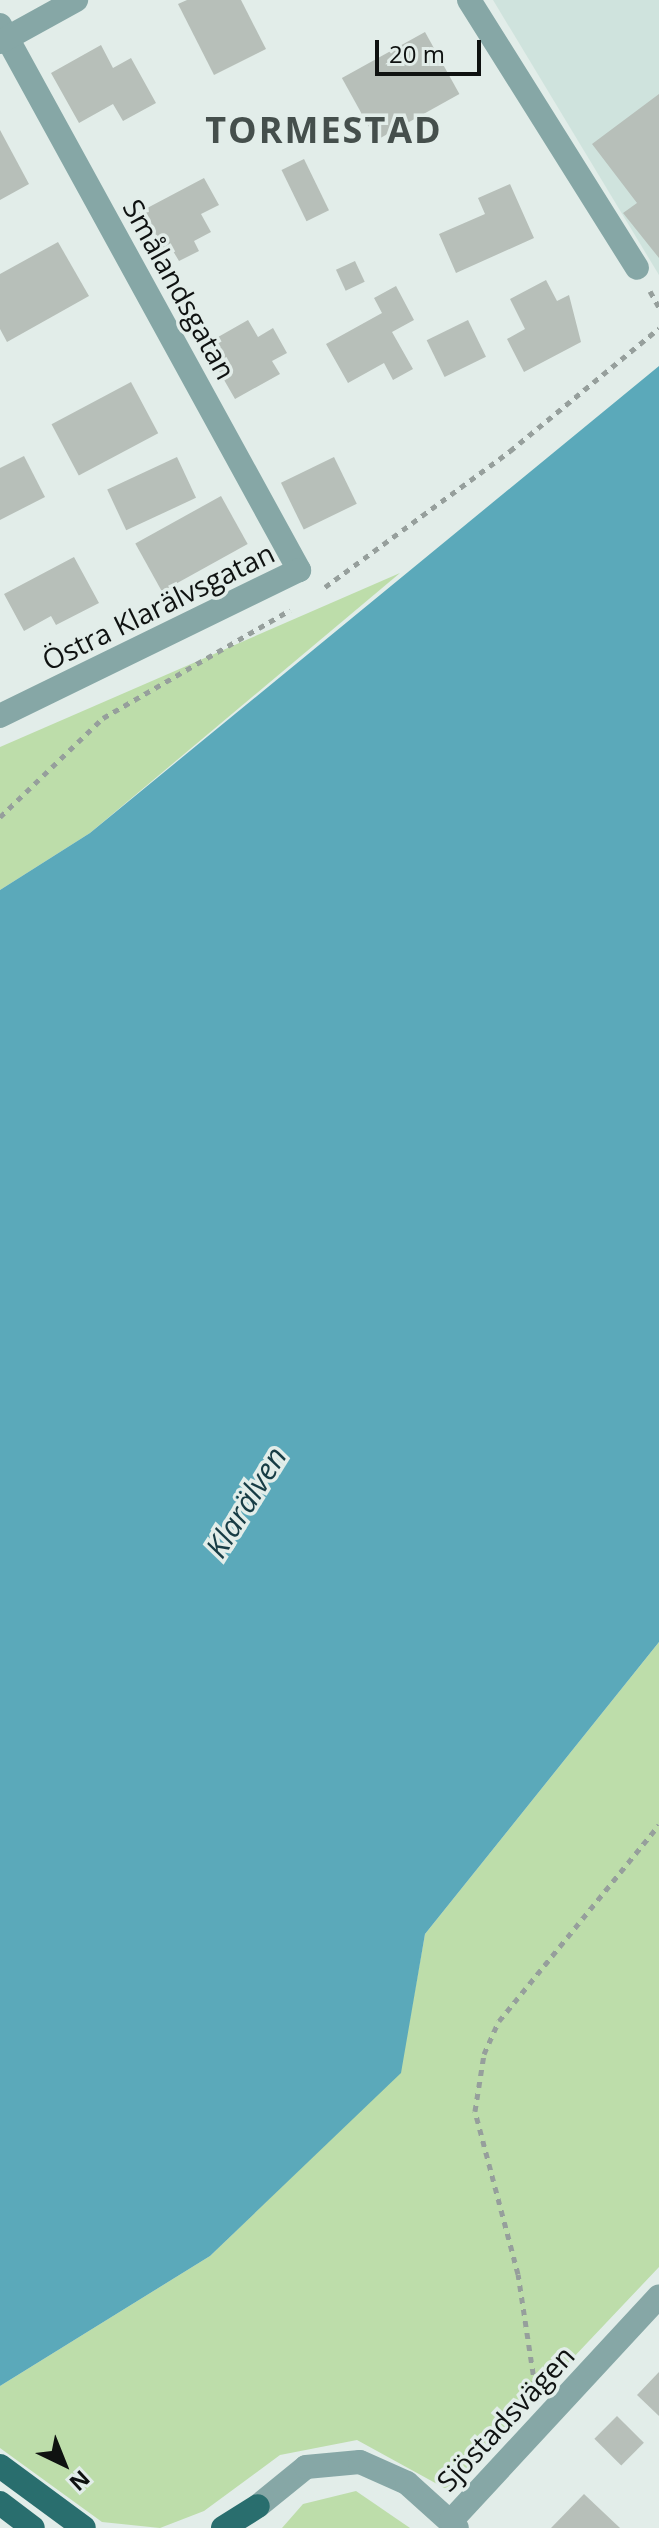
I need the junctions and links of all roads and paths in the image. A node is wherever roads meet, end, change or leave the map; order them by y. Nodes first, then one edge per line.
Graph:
1 (76, 0) edge
2 (469, 0) edge
3 (3, 35) edge
4 (637, 268) dead end
5 (299, 570) joint
6 (0, 716) edge
7 (659, 1825) edge
8 (659, 2296) edge
9 (531, 2435) junction
10 (0, 2466) edge
11 (0, 2503) edge
12 (254, 2517) edge
13 (454, 2524) edge
14 (33, 2528) edge
15 (84, 2528) edge
16 (223, 2528) edge

1 - 3 street
2 - 4 street
3 - 5 street, Smålandsgatan
5 - 6 street, Östra Klarälvsgatan
7 - 9 path
8 - 9 street, Sjöstadsvägen
9 - 13 street, Sjöstadsvägen
10 - 15 main road
11 - 14 main road
12 - 13 street, Sjöstadsvägen
12 - 16 main road

